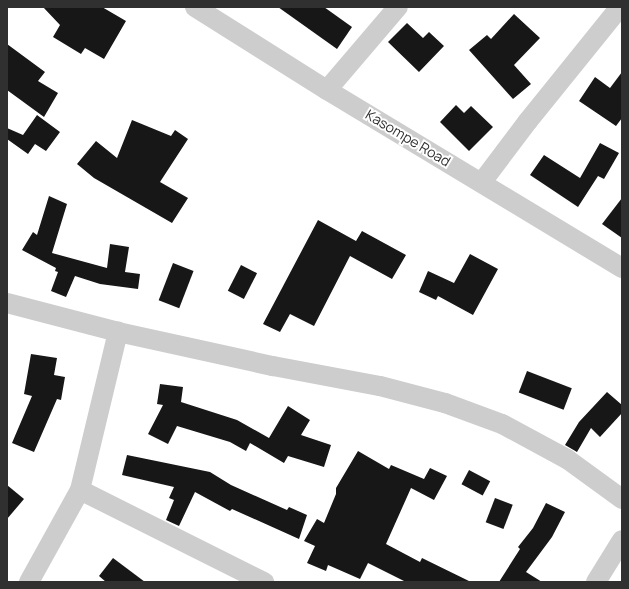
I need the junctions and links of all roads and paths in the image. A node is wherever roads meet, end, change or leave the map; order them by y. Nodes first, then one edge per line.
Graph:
1 (195, 7) edge
2 (398, 7) edge
3 (620, 7) edge
4 (326, 90) junction
5 (482, 182) junction
6 (622, 268) edge
7 (7, 303) edge
8 (118, 332) junction
9 (80, 490) junction
10 (622, 499) edge
11 (622, 540) edge
12 (29, 582) edge
13 (264, 582) edge
14 (596, 582) edge

1 - 4 street, Kasompe Road
2 - 4 street
3 - 5 street
4 - 5 street, Kasompe Road
5 - 6 street, Kasompe Road
7 - 8 street
8 - 9 street
8 - 10 street
9 - 12 street
9 - 13 street
11 - 14 street

